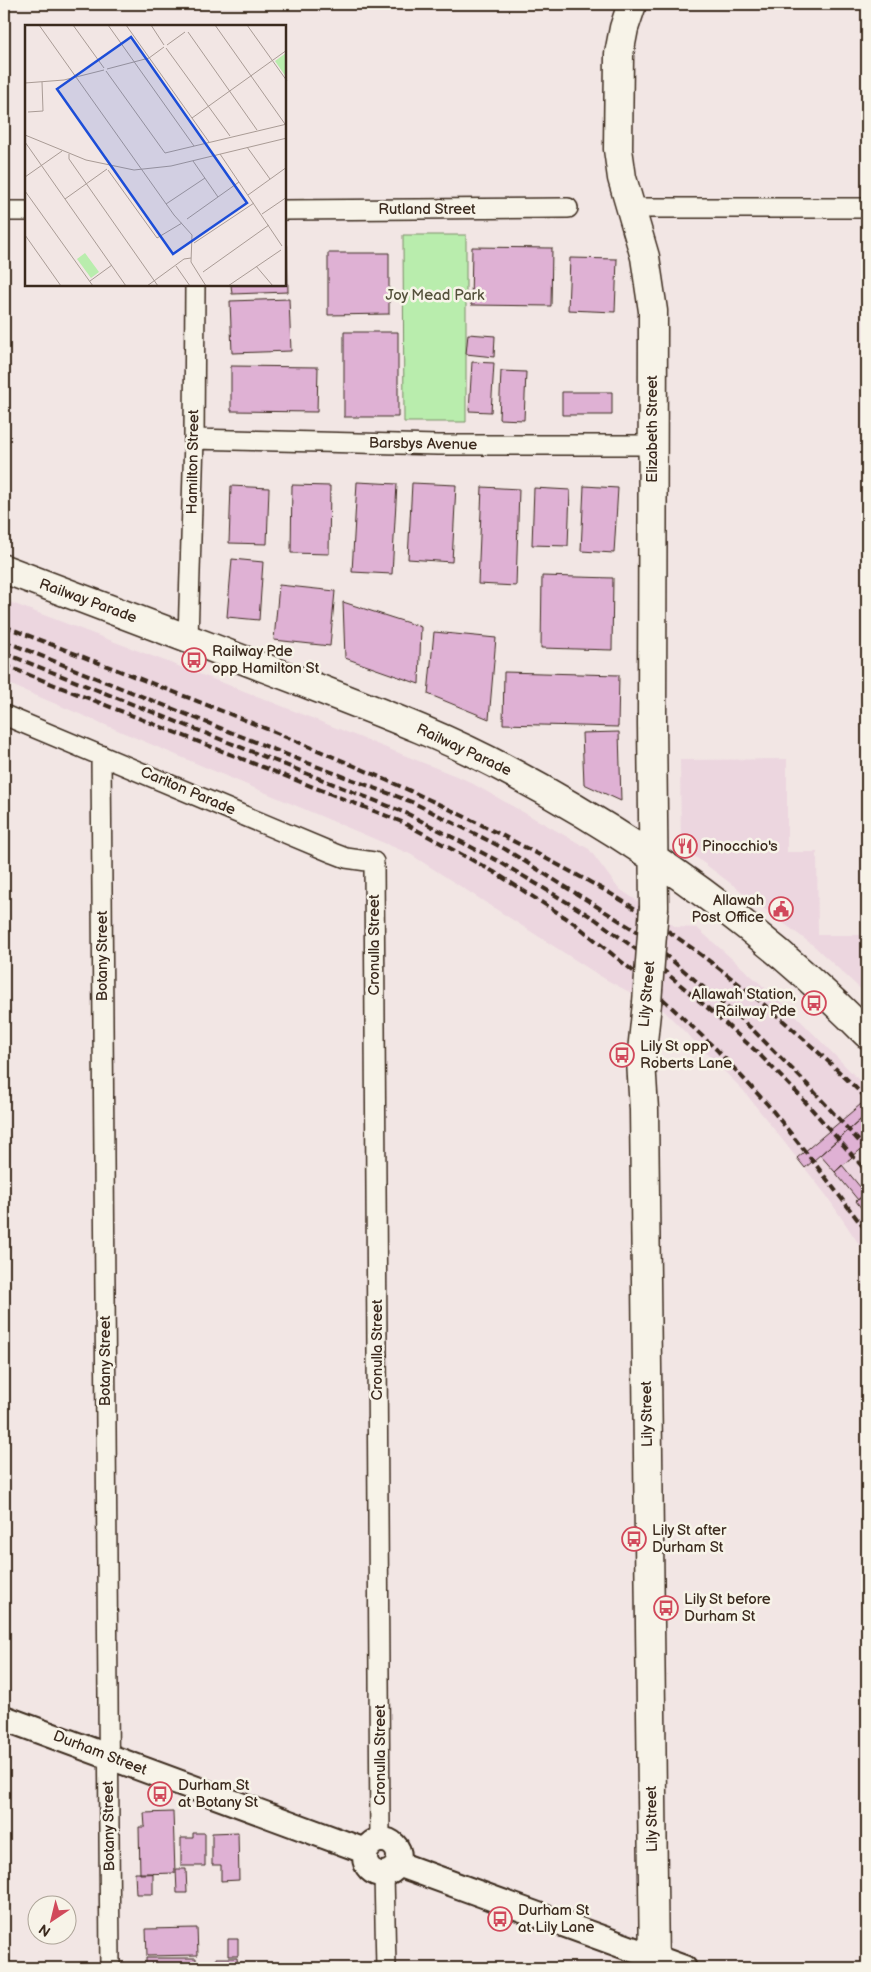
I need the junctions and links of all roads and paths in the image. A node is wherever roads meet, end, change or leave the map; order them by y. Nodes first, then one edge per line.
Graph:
1 (632, 4) edge
2 (568, 208) dead end
3 (630, 208) junction
4 (867, 208) edge
5 (286, 210) edge
6 (4, 211) edge
7 (25, 211) edge
8 (195, 286) edge
9 (194, 439) junction
10 (652, 445) junction
11 (4, 570) edge
12 (188, 638) junction
13 (4, 715) edge
14 (101, 755) junction
15 (655, 860) junction
16 (374, 862) joint
17 (867, 1034) edge
18 (4, 1718) edge
19 (108, 1756) junction
20 (373, 1845) junction
21 (391, 1869) junction
22 (654, 1963) edge
23 (110, 1968) edge
24 (386, 1968) edge
25 (684, 1968) edge

1 - 3 main road, Elizabeth Street
2 - 5 street, Rutland Street
3 - 4 street
3 - 10 main road, Elizabeth Street
6 - 7 street
8 - 9 street, Hamilton Street
9 - 10 street, Barsbys Avenue
9 - 12 street, Hamilton Street
10 - 15 main road, Elizabeth Street
11 - 12 main road, Railway Parade
12 - 15 main road, Railway Parade
13 - 14 street, Carlton Parade
14 - 16 street, Carlton Parade
14 - 19 street, Botany Street
15 - 17 main road, Railway Parade
15 - 22 main road, Lily Street, bridge
16 - 20 street, Cronulla Street
18 - 19 street, Durham Street
19 - 20 street, Durham Street
19 - 23 street, Botany Street
20 - 21 street
21 - 22 street
21 - 24 street
22 - 25 street

